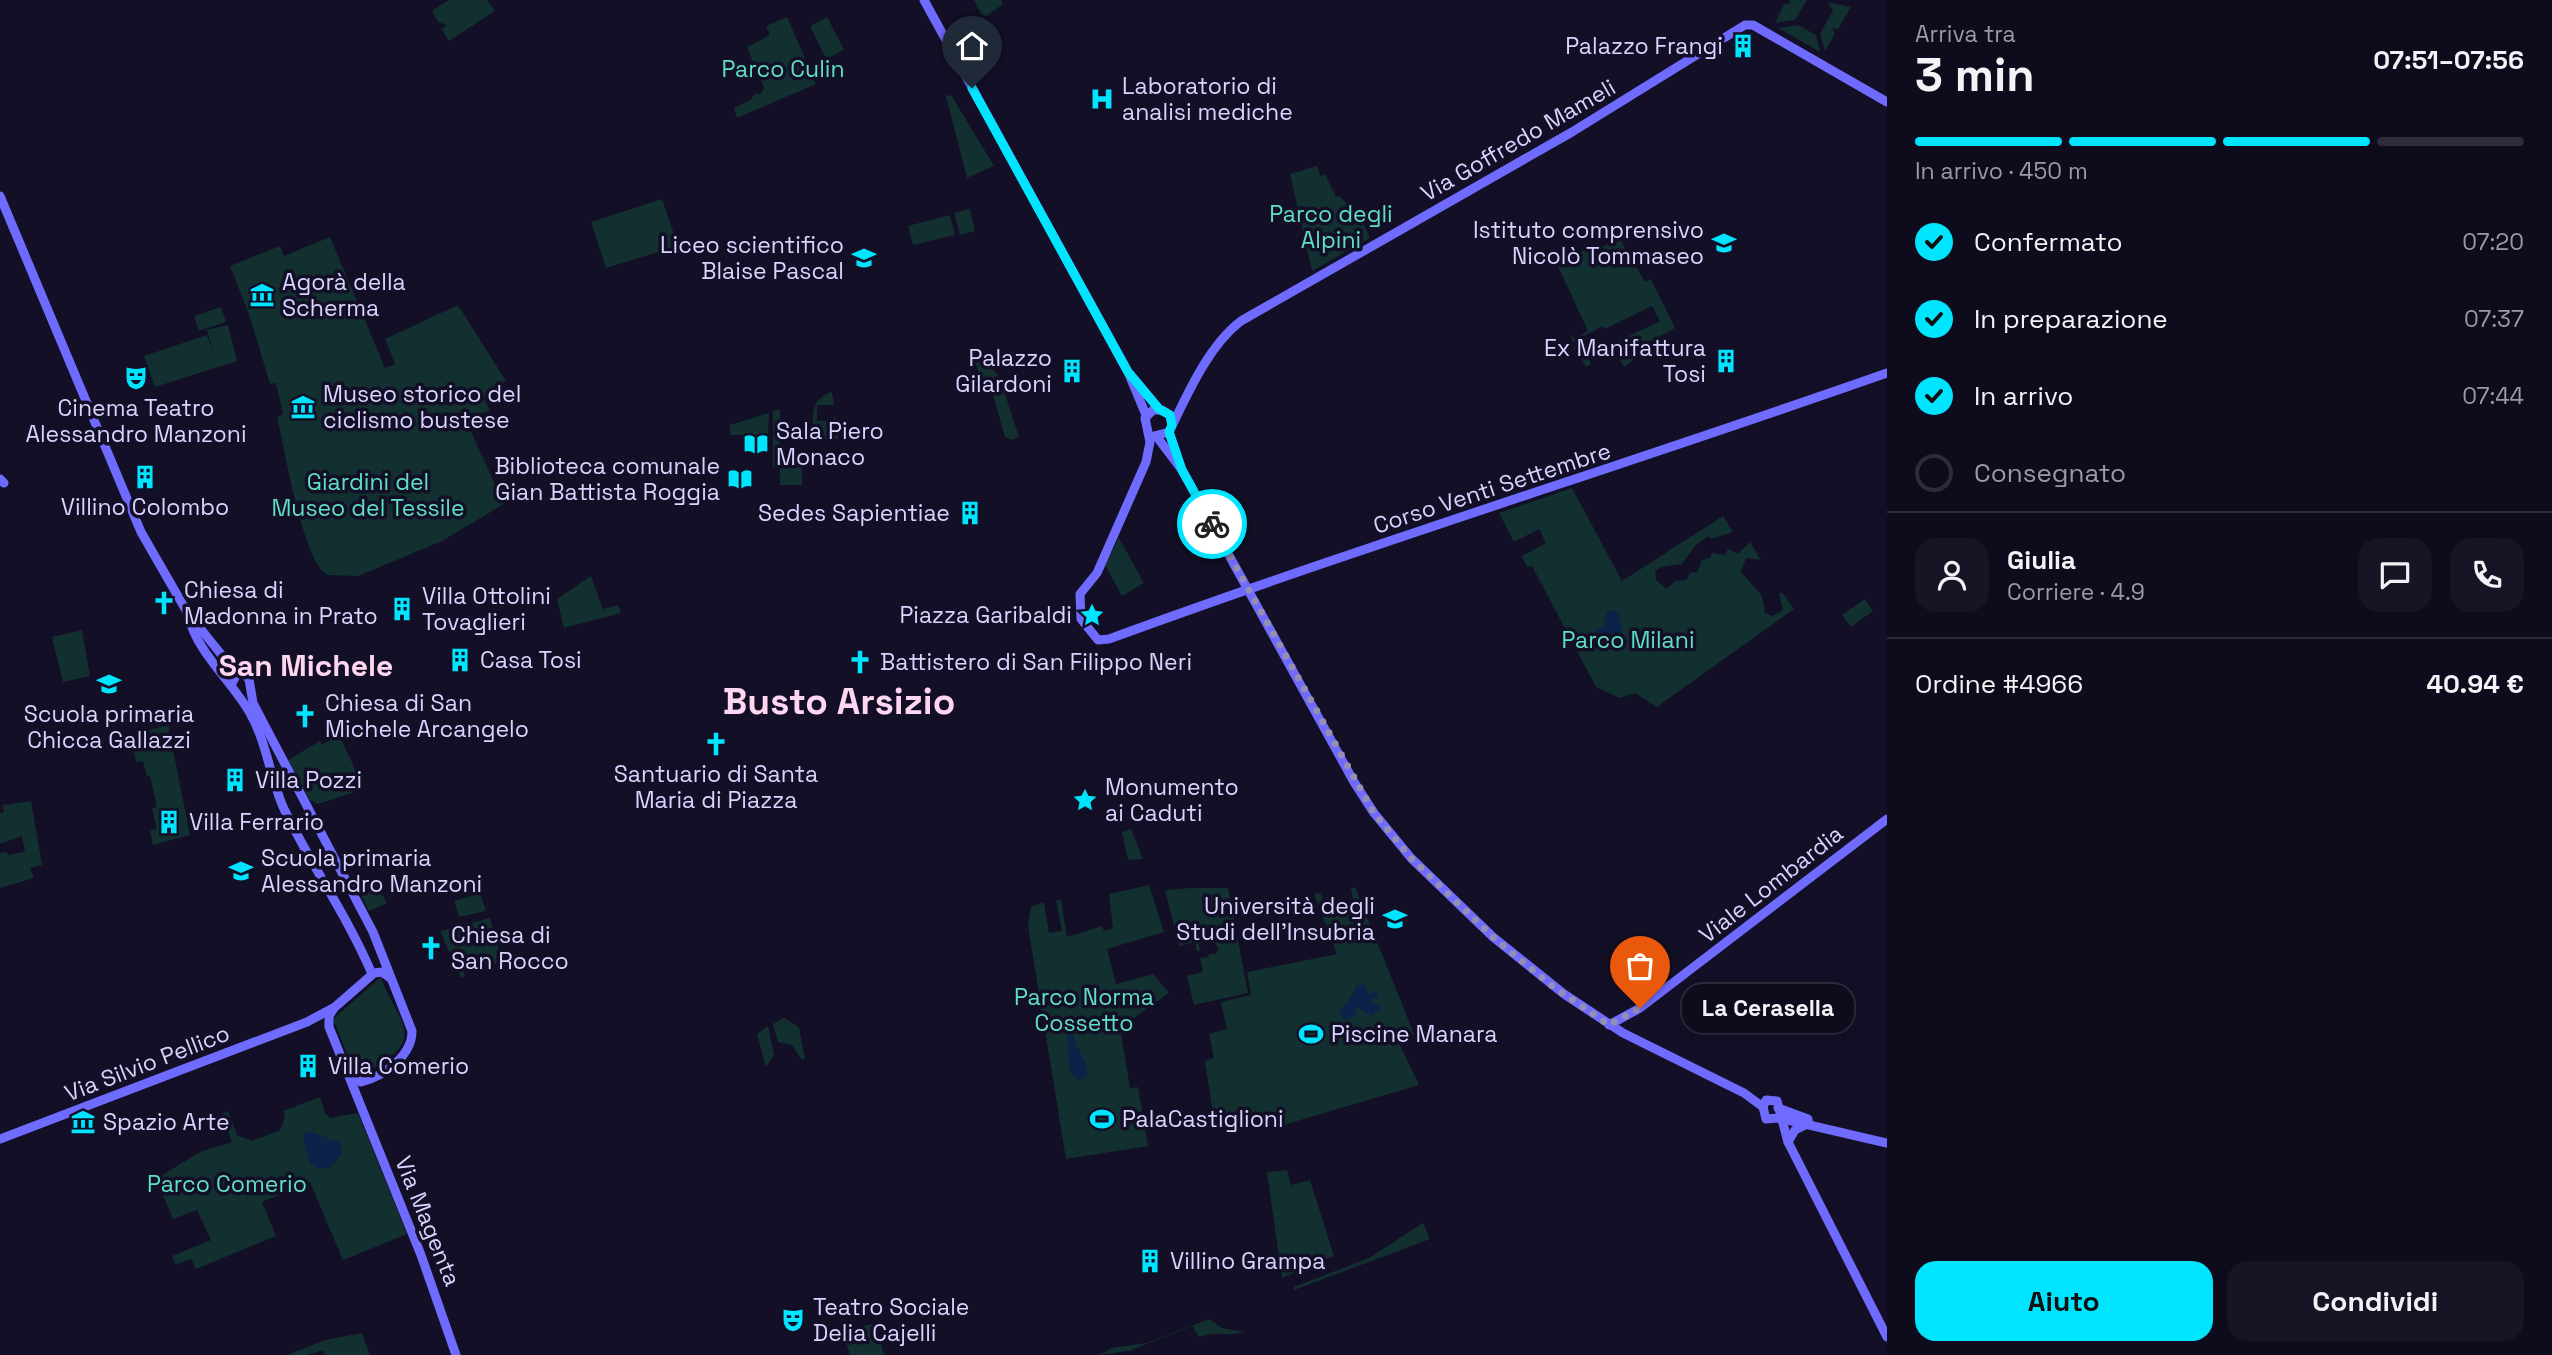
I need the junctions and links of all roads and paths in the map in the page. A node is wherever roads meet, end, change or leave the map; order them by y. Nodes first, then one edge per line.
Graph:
1 (924, 0) edge
2 (1887, 102) edge
3 (0, 196) edge
4 (1128, 372) junction
5 (1887, 373) edge
6 (1188, 394) junction
7 (1161, 410) junction
8 (1146, 415) junction
9 (1170, 428) junction
10 (1153, 435) junction
11 (1182, 470) junction
12 (1247, 589) junction
13 (187, 612) junction
14 (237, 674) junction
15 (249, 687) junction
16 (234, 688) junction
17 (1887, 819) edge
18 (372, 975) junction
19 (389, 977) junction
20 (335, 1007) junction
21 (307, 1022) junction
22 (1609, 1025) junction
23 (329, 1027) junction
24 (349, 1075) junction
25 (367, 1081) junction
26 (360, 1104) junction
27 (1764, 1104) junction
28 (1777, 1116) junction
29 (1809, 1123) junction
30 (1822, 1126) junction
31 (0, 1139) edge
32 (1787, 1140) junction
33 (1887, 1143) edge
34 (1887, 1337) edge
35 (456, 1355) edge

1 - 4 street
2 - 6 street, Via Goffredo Mameli
3 - 13 street
4 - 7 street
4 - 8 street
5 - 12 street, Corso Venti Settembre
6 - 7 street, Via Goffredo Mameli
6 - 9 street, Via Goffredo Mameli
7 - 8 street
7 - 9 street
8 - 10 street
9 - 10 street
9 - 11 street
10 - 11 street
10 - 12 street, Corso Venti Settembre
11 - 12 street
12 - 22 street
13 - 14 street
13 - 16 street
14 - 15 street
14 - 16 street
15 - 16 street
15 - 19 street
16 - 18 street
17 - 22 street, Viale Lombardia
18 - 19 street
18 - 20 street, Via Silvio Pellico
19 - 25 street
20 - 21 street, Via Silvio Pellico
20 - 23 street
21 - 23 street
21 - 31 street, Via Silvio Pellico
22 - 27 street
23 - 24 street, Via Magenta
24 - 25 street
24 - 26 street, Via Magenta
25 - 26 street
26 - 35 street, Via Magenta
27 - 28 street
27 - 28 street
28 - 29 street
28 - 30 street
28 - 32 street
29 - 30 street
29 - 32 street
30 - 33 street
32 - 34 street

